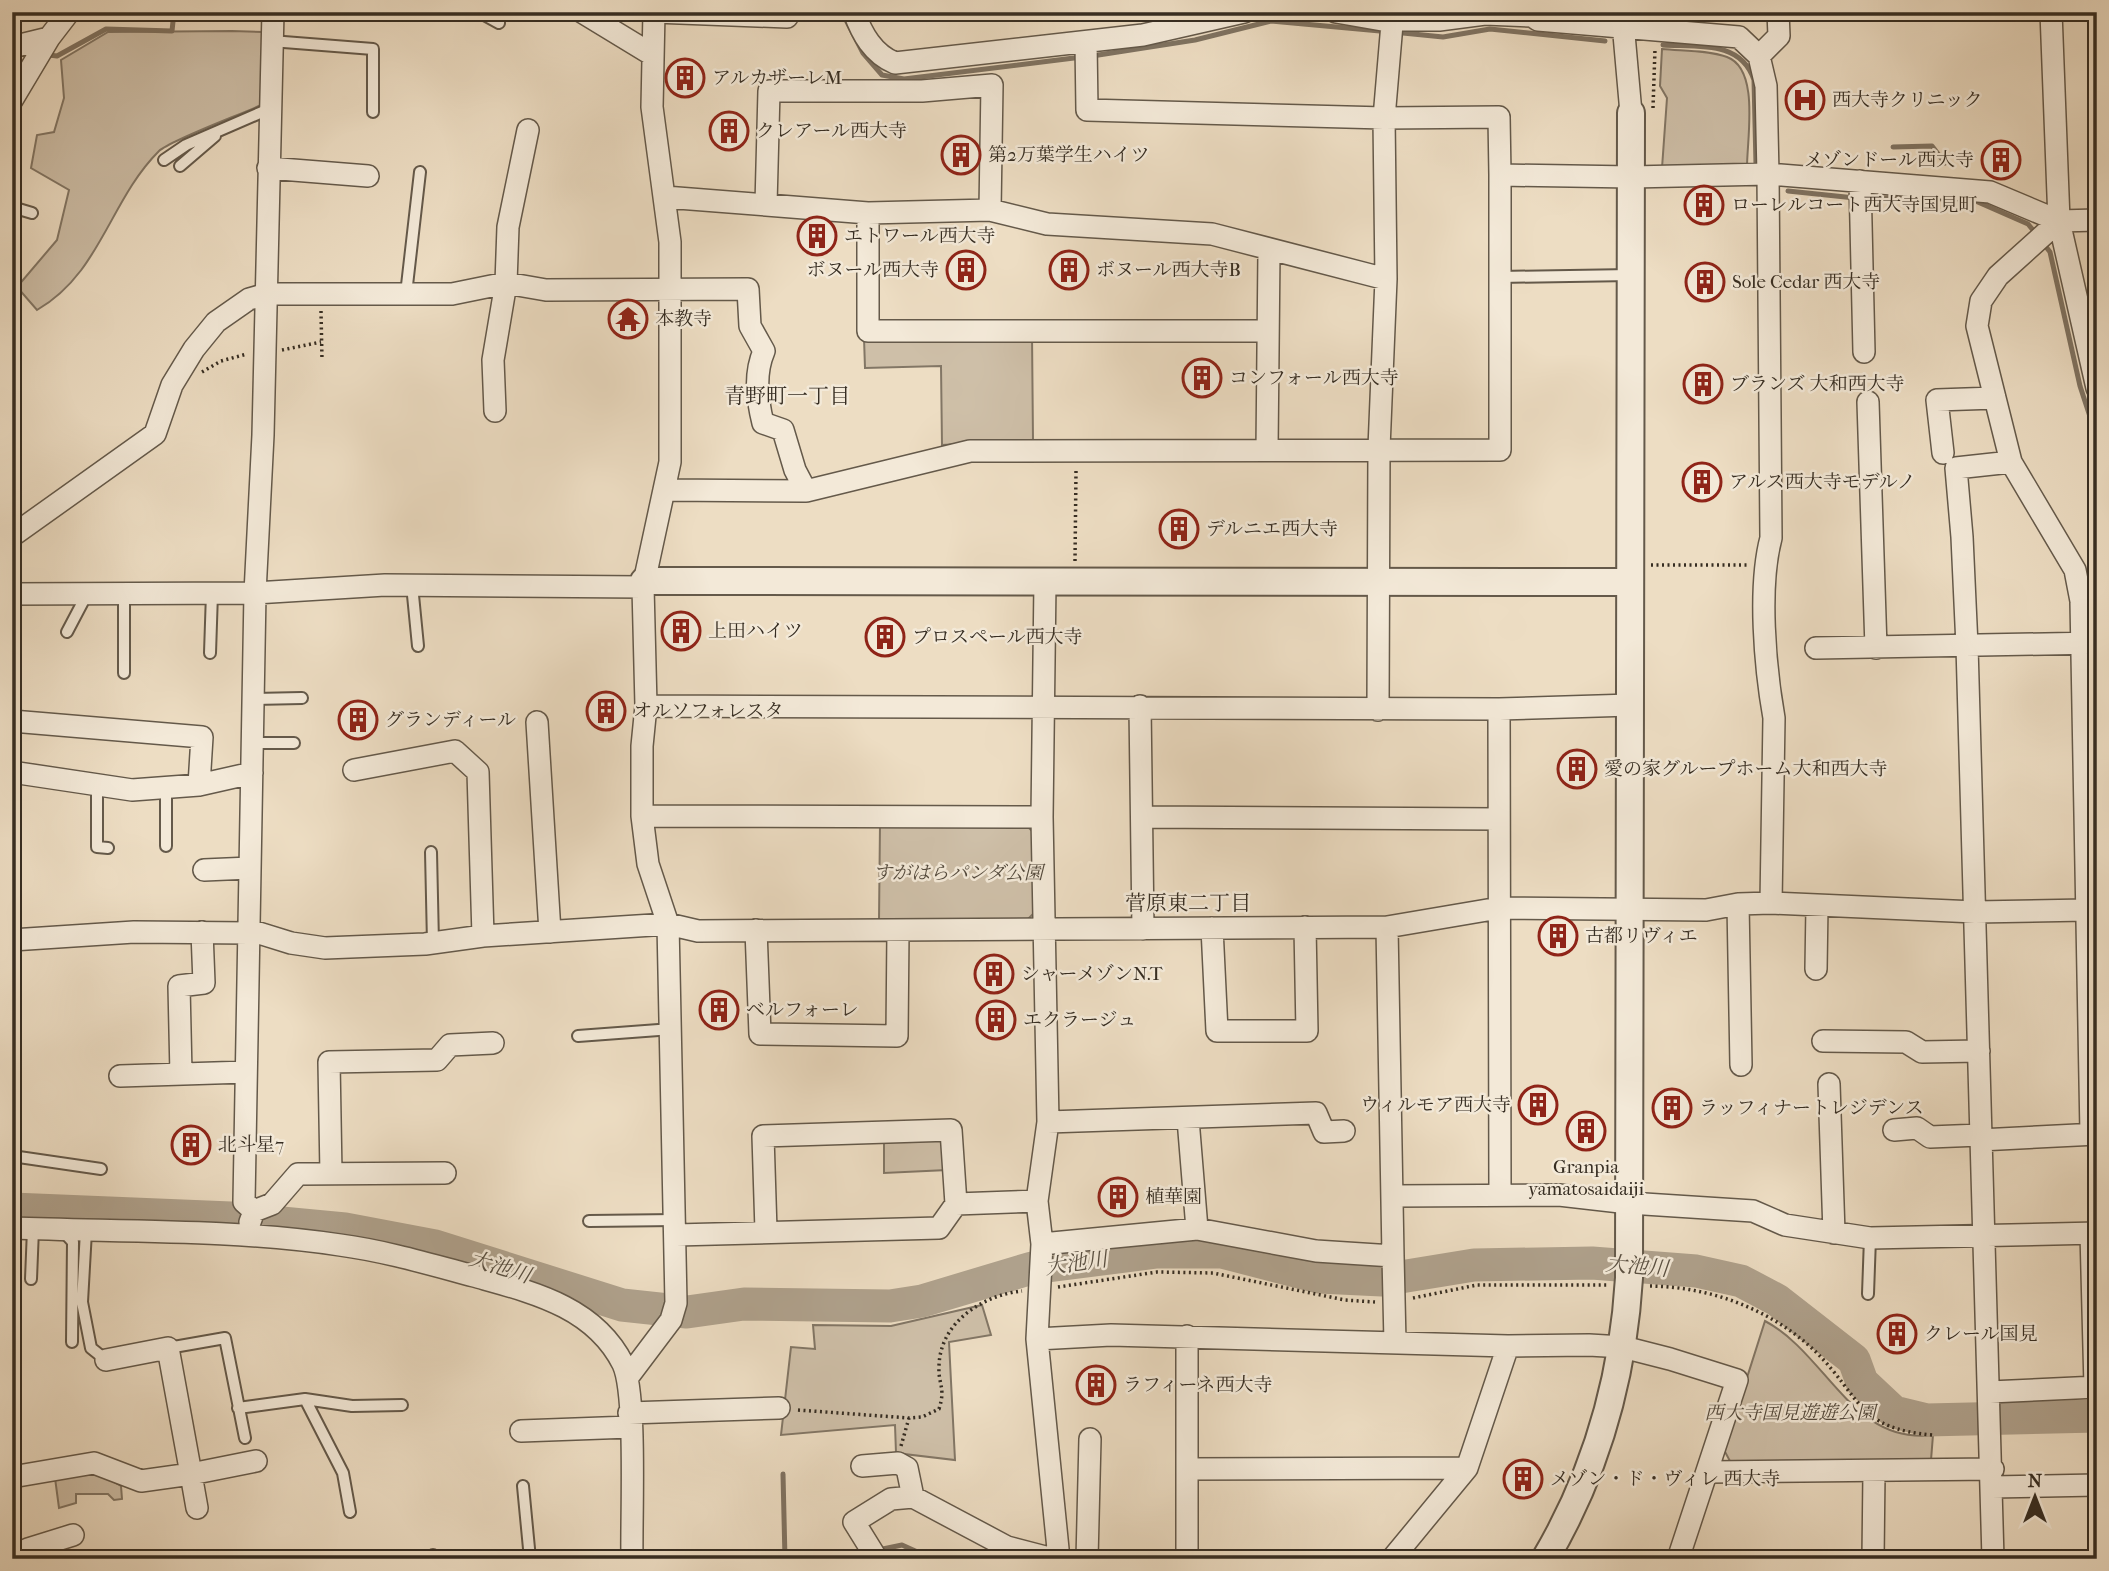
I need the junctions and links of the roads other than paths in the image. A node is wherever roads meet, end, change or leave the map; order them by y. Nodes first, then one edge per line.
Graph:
1 (69, 12) edge
2 (273, 12) edge
3 (479, 12) edge
4 (582, 12) edge
5 (654, 12) edge
6 (786, 12) edge
7 (854, 12) edge
8 (1244, 12) edge
9 (1336, 12) edge
10 (1778, 12) edge
11 (2051, 12) edge
12 (1532, 14) edge
13 (1393, 16) edge
14 (1176, 20) edge
15 (1635, 22) edge
16 (499, 23) dead end
17 (49, 38) junction
18 (271, 41) junction
19 (12, 47) edge
20 (1086, 51) junction
21 (651, 54) junction
22 (1759, 55) junction
23 (12, 100) edge
24 (269, 109) junction
25 (373, 112) dead end
26 (1642, 113) joint
27 (1384, 118) junction
28 (222, 129) junction
29 (528, 130) dead end
30 (164, 160) dead end
31 (180, 166) dead end
32 (268, 168) junction
33 (420, 172) dead end
34 (1768, 174) junction
35 (1500, 175) junction
36 (368, 176) dead end
37 (1632, 177) junction
38 (1860, 181) junction
39 (665, 197) junction
40 (766, 204) junction
41 (12, 207) edge
42 (990, 211) junction
43 (33, 213) dead end
44 (868, 213) junction
45 (2097, 220) edge
46 (2059, 221) junction
47 (1269, 251) junction
48 (1631, 275) junction
49 (1500, 277) junction
50 (1386, 279) junction
51 (506, 283) junction
52 (671, 289) junction
53 (267, 294) junction
54 (407, 294) junction
55 (2088, 321) edge
56 (1268, 331) junction
57 (1864, 352) dead end
58 (2097, 388) edge
59 (1995, 398) junction
60 (1868, 402) dead end
61 (495, 411) dead end
62 (1379, 448) junction
63 (1267, 450) junction
64 (1943, 453) dead end
65 (2011, 462) junction
66 (664, 490) junction
67 (806, 492) junction
68 (12, 536) edge
69 (1637, 574) junction
70 (1045, 582) junction
71 (1380, 582) junction
72 (644, 584) junction
73 (412, 585) junction
74 (212, 593) junction
75 (255, 593) junction
76 (12, 594) edge
77 (87, 594) junction
78 (124, 594) junction
79 (67, 632) dead end
80 (2089, 643) edge
81 (418, 646) dead end
82 (1967, 646) junction
83 (1875, 648) junction
84 (1816, 649) dead end
85 (210, 653) dead end
86 (124, 673) dead end
87 (302, 698) dead end
88 (253, 699) junction
89 (1631, 705) junction
90 (646, 706) junction
91 (1140, 706) junction
92 (1044, 707) junction
93 (1499, 709) junction
94 (1378, 710) junction
95 (12, 721) edge
96 (537, 722) dead end
97 (2091, 739) edge
98 (253, 743) junction
99 (294, 743) dead end
100 (355, 770) dead end
101 (12, 772) edge
102 (252, 772) junction
103 (97, 785) junction
104 (199, 785) junction
105 (166, 788) junction
106 (642, 816) junction
107 (1042, 817) junction
108 (1142, 817) junction
109 (1499, 819) junction
110 (2092, 838) edge
111 (166, 846) dead end
112 (108, 848) dead end
113 (431, 852) dead end
114 (250, 868) junction
115 (204, 870) dead end
116 (1738, 904) junction
117 (1771, 904) junction
118 (1817, 906) junction
119 (1499, 908) junction
120 (1628, 909) junction
121 (2086, 910) junction
122 (1975, 912) junction
123 (668, 923) junction
124 (1387, 927) junction
125 (1212, 928) junction
126 (1305, 928) junction
127 (1143, 929) junction
128 (756, 930) junction
129 (898, 931) junction
130 (1043, 931) junction
131 (202, 932) junction
132 (249, 932) junction
133 (550, 932) junction
134 (483, 936) junction
135 (2093, 936) edge
136 (12, 940) edge
137 (433, 943) junction
138 (1816, 969) dead end
139 (671, 1029) junction
140 (2093, 1034) edge
141 (578, 1036) dead end
142 (1823, 1041) dead end
143 (493, 1043) dead end
144 (1979, 1051) junction
145 (1741, 1065) dead end
146 (246, 1072) junction
147 (181, 1074) junction
148 (120, 1076) dead end
149 (1829, 1084) dead end
150 (1188, 1119) junction
151 (1048, 1122) junction
152 (1344, 1130) dead end
153 (1894, 1130) dead end
154 (2094, 1134) edge
155 (1980, 1138) junction
156 (12, 1156) edge
157 (101, 1169) dead end
158 (445, 1173) dead end
159 (331, 1174) junction
160 (1500, 1195) junction
161 (1394, 1196) junction
162 (1037, 1201) junction
163 (1629, 1203) junction
164 (956, 1204) junction
165 (589, 1221) dead end
166 (249, 1225) junction
167 (23, 1228) edge
168 (676, 1228) junction
169 (1197, 1229) junction
170 (62, 1230) junction
171 (86, 1231) junction
172 (766, 1231) junction
173 (1834, 1233) junction
174 (2094, 1233) edge
175 (1985, 1236) junction
176 (1870, 1238) junction
177 (1042, 1249) junction
178 (1393, 1256) junction
179 (31, 1279) dead end
180 (1868, 1294) dead end
181 (1186, 1336) junction
182 (1037, 1339) junction
183 (72, 1342) dead end
184 (1395, 1342) junction
185 (1508, 1346) junction
186 (168, 1348) junction
187 (1623, 1348) junction
188 (106, 1360) joint
189 (628, 1377) junction
190 (2096, 1387) edge
191 (1990, 1395) junction
192 (305, 1399) junction
193 (402, 1405) dead end
194 (238, 1408) junction
195 (779, 1408) road end
196 (630, 1420) junction
197 (521, 1431) dead end
198 (245, 1438) dead end
199 (1090, 1438) dead end
200 (256, 1461) dead end
201 (862, 1466) dead end
202 (1467, 1468) junction
203 (1187, 1469) junction
204 (1709, 1472) junction
205 (1874, 1472) junction
206 (191, 1474) junction
207 (12, 1477) edge
208 (1992, 1478) junction
209 (2097, 1485) edge
210 (523, 1486) dead end
211 (913, 1497) junction
212 (197, 1508) dead end
213 (349, 1512) dead end
214 (73, 1535) dead end
215 (874, 1555) edge
216 (27, 1559) edge
217 (530, 1559) edge
218 (632, 1559) edge
219 (1053, 1559) edge
220 (1059, 1559) edge
221 (1087, 1559) edge
222 (1187, 1559) edge
223 (1392, 1559) edge
224 (1545, 1559) edge
225 (1678, 1559) edge
226 (1873, 1559) edge
227 (1993, 1559) edge

1 - 17 street
2 - 18 street
3 - 16 lane
4 - 21 street
5 - 6 street
5 - 21 street
7 - 20 street
8 - 14 street
9 - 13 street
10 - 22 street
11 - 46 street
12 - 13 street
12 - 15 street
13 - 27 street
14 - 20 street
15 - 22 street
15 - 26 street
17 - 19 street
17 - 23 street
18 - 24 street
18 - 25 lane
20 - 27 street
21 - 39 street
22 - 34 street
24 - 28 lane
24 - 32 street
26 - 37 street
27 - 35 street
27 - 50 street
28 - 30 lane
28 - 31 lane
29 - 51 street
32 - 36 street
32 - 53 street
33 - 54 lane
34 - 37 street
34 - 38 street
34 - 117 street
35 - 37 street
35 - 49 street
37 - 48 street
38 - 46 street
38 - 57 street
39 - 40 street
39 - 52 street
40 - 42 street
40 - 44 street
41 - 43 lane
42 - 44 street
42 - 47 street
44 - 56 street
45 - 46 street
46 - 55 street
46 - 59 street
47 - 50 street
47 - 56 street
48 - 49 lane
48 - 69 street
49 - 62 street
50 - 62 street
51 - 52 street
51 - 54 street
51 - 61 street
52 - 66 street
52 - 67 street
53 - 54 street
53 - 68 street
53 - 75 street
55 - 58 street
56 - 63 street
59 - 64 street
59 - 65 street
60 - 83 street
62 - 63 street
62 - 71 street
63 - 67 street
65 - 80 street
65 - 82 street
66 - 67 street
66 - 72 street
69 - 71 street
69 - 89 street
70 - 71 street
70 - 72 street
70 - 92 street
71 - 94 street
72 - 73 street
72 - 90 street
73 - 75 street
73 - 81 lane
74 - 75 street
74 - 78 street
74 - 85 lane
75 - 88 street
76 - 77 street
77 - 78 street
77 - 79 lane
78 - 86 lane
80 - 82 street
80 - 97 street
82 - 83 street
82 - 122 street
83 - 84 street
87 - 88 lane
88 - 98 street
89 - 93 street
89 - 120 street
90 - 92 street
90 - 106 street
91 - 92 street
91 - 94 street
91 - 108 street
92 - 107 street
93 - 94 street
93 - 109 street
95 - 104 street
96 - 133 street
97 - 110 street
98 - 99 lane
98 - 102 street
100 - 134 street
101 - 103 street
102 - 104 street
102 - 114 street
103 - 105 street
103 - 112 lane
104 - 105 street
105 - 111 lane
106 - 107 street
106 - 123 street
107 - 130 street
108 - 109 street
108 - 127 street
109 - 119 street
110 - 121 street
113 - 137 lane
114 - 115 street
114 - 132 street
116 - 117 street
116 - 120 street
116 - 145 street
117 - 118 street
118 - 122 street
118 - 138 street
119 - 120 street
119 - 124 street
119 - 160 street
120 - 163 street
121 - 122 street
121 - 135 street
122 - 144 street
123 - 128 street
123 - 133 street
123 - 139 street
124 - 126 street
124 - 161 street
125 - 126 street
125 - 126 street
125 - 127 street
127 - 130 street
128 - 129 street
128 - 129 street
129 - 130 street
130 - 151 street
131 - 132 street
131 - 136 street
131 - 147 street
132 - 137 street
132 - 146 street
133 - 134 street
134 - 137 street
135 - 140 street
139 - 141 lane
139 - 168 street
140 - 154 street
142 - 144 street
143 - 159 street
144 - 155 street
146 - 147 street
146 - 166 street
147 - 148 street
149 - 173 street
150 - 151 street
150 - 152 street
150 - 169 street
151 - 162 street
153 - 155 street
154 - 155 street
155 - 175 street
156 - 157 lane
158 - 159 street
159 - 166 street
160 - 161 street
160 - 163 street
161 - 178 street
162 - 164 street
162 - 177 street
163 - 173 street
163 - 187 street
164 - 172 street
164 - 172 street
165 - 168 lane
166 - 171 street
166 - 189 street
167 - 170 street
167 - 179 lane
168 - 172 street
168 - 189 street
169 - 177 street
169 - 178 street
170 - 171 street
170 - 183 lane
171 - 188 lane
173 - 176 street
174 - 175 street
174 - 190 street
175 - 176 street
175 - 191 street
176 - 180 lane
177 - 182 street
178 - 184 street
181 - 182 street
181 - 184 street
181 - 203 street
182 - 220 street
184 - 185 street
185 - 187 street
185 - 202 street
186 - 188 street
186 - 194 lane
186 - 206 street
187 - 204 street
187 - 224 street
189 - 196 street
190 - 191 street
191 - 208 street
192 - 193 lane
192 - 194 lane
192 - 213 lane
194 - 198 lane
195 - 196 street
196 - 197 street
196 - 218 street
199 - 221 street
200 - 206 street
201 - 211 street
202 - 203 street
202 - 223 street
203 - 222 street
204 - 205 street
204 - 225 street
205 - 208 street
205 - 226 street
206 - 207 street
206 - 212 street
208 - 209 street
208 - 227 street
210 - 217 lane
211 - 215 street
211 - 219 street
214 - 216 street

